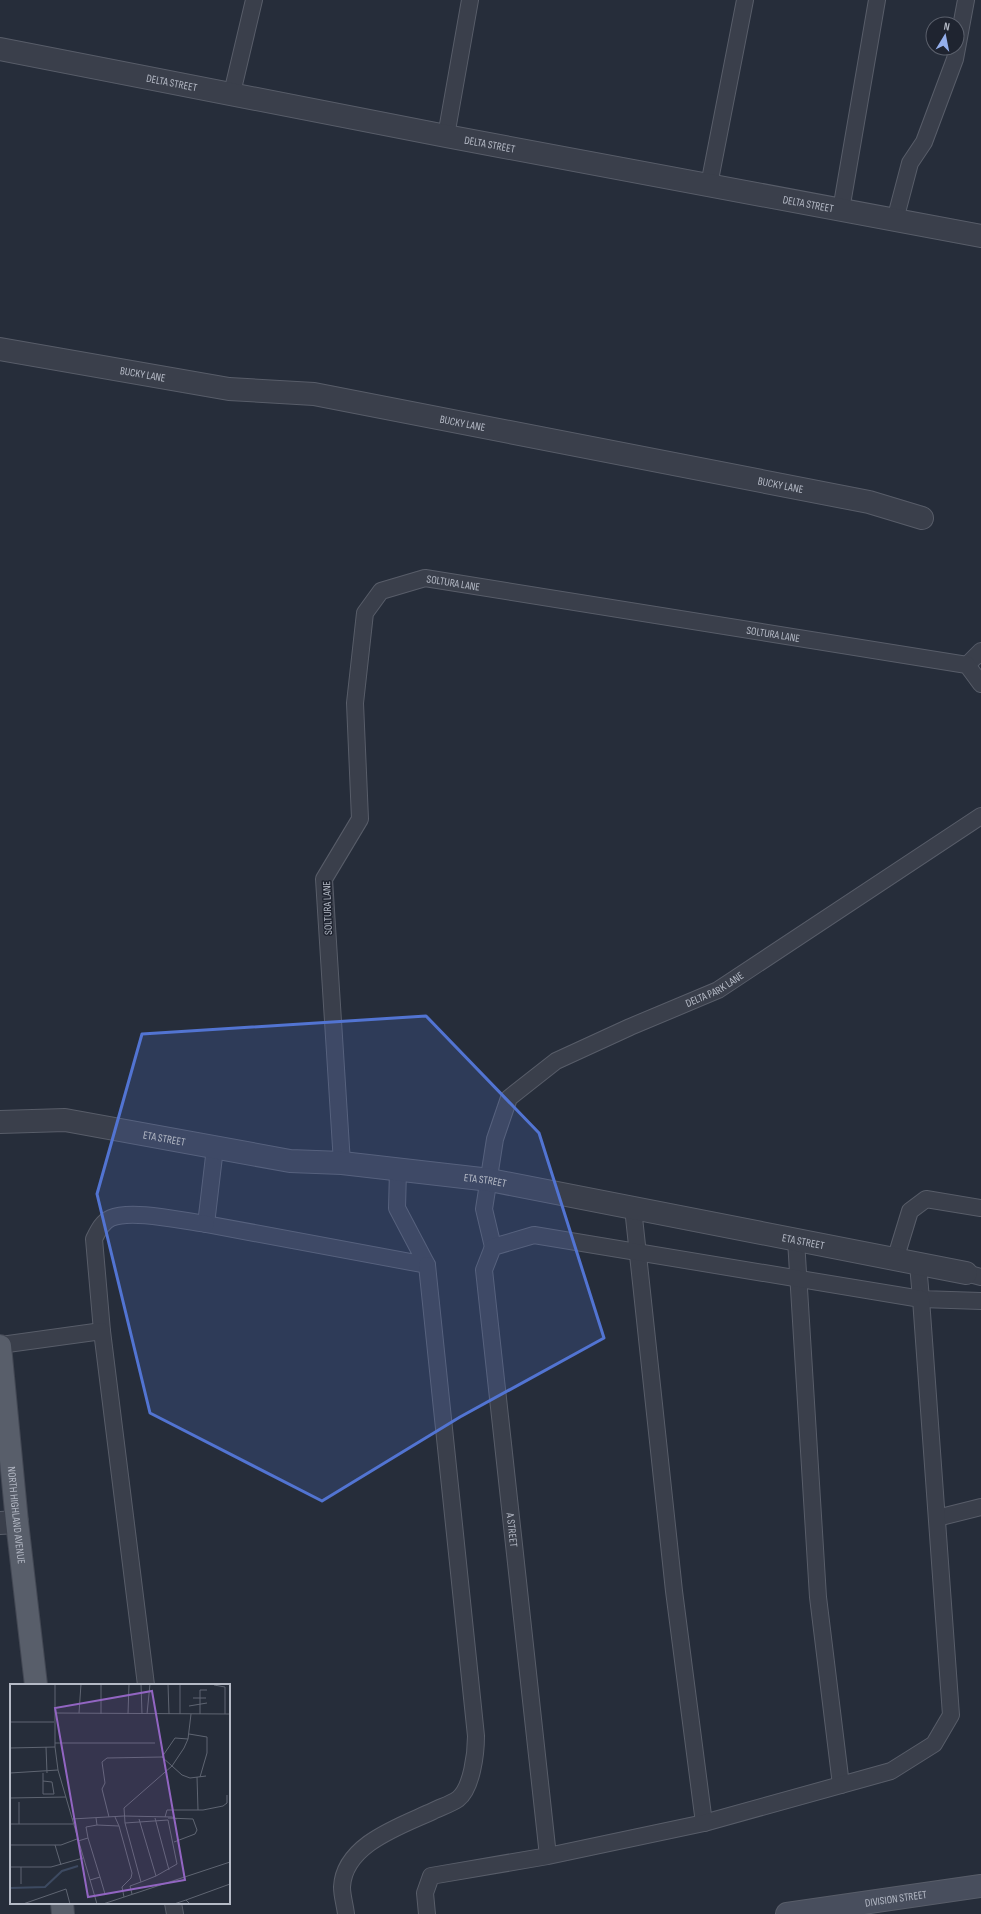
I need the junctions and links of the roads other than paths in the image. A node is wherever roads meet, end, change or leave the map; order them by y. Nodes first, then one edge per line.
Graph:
1 (254, 0) edge
2 (470, 0) edge
3 (745, 0) edge
4 (877, 0) edge
5 (966, 0) edge
6 (0, 49) edge
7 (232, 93) junction
8 (446, 136) junction
9 (709, 185) junction
10 (841, 210) junction
11 (895, 220) junction
12 (981, 236) edge
13 (0, 349) edge
14 (922, 518) dead end
15 (981, 651) edge
16 (967, 665) junction
17 (981, 684) edge
18 (981, 816) edge
19 (0, 1122) edge
20 (215, 1148) junction
21 (342, 1163) junction
22 (398, 1170) junction
23 (490, 1180) junction
24 (633, 1208) junction
25 (981, 1208) edge
26 (206, 1224) junction
27 (796, 1240) junction
28 (494, 1247) junction
29 (637, 1252) junction
30 (895, 1260) junction
31 (918, 1264) junction
32 (427, 1265) junction
33 (974, 1275) edge
34 (800, 1277) junction
35 (921, 1299) junction
36 (981, 1301) edge
37 (102, 1331) junction
38 (0, 1346) edge
39 (981, 1507) edge
40 (937, 1518) junction
41 (8, 1522) edge
42 (36, 1684) edge
43 (146, 1684) edge
44 (841, 1785) junction
45 (704, 1823) junction
46 (548, 1856) junction
47 (981, 1886) edge
48 (62, 1904) edge
49 (173, 1904) edge
50 (63, 1914) edge
51 (175, 1914) edge
52 (346, 1914) edge
53 (427, 1914) edge
54 (787, 1914) edge

1 - 7 lane
2 - 8 lane
3 - 9 lane
4 - 10 lane
5 - 11 lane
6 - 7 street, DELTA STREET
7 - 8 street, DELTA STREET
8 - 9 street, DELTA STREET
9 - 10 street, DELTA STREET
10 - 11 street, DELTA STREET
11 - 12 street, DELTA STREET
13 - 14 street, BUCKY LANE
15 - 16 lane
16 - 17 lane
16 - 21 lane, SOLTURA LANE
18 - 23 lane, DELTA PARK LANE
19 - 20 street, ETA STREET
20 - 21 street, ETA STREET
20 - 26 lane
21 - 22 street, ETA STREET
22 - 23 street, ETA STREET
22 - 32 lane
23 - 24 street, ETA STREET
23 - 28 lane, DELTA PARK LANE
24 - 27 street, ETA STREET
24 - 29 lane
25 - 30 lane
26 - 32 lane
26 - 37 lane
27 - 30 street, ETA STREET
27 - 34 lane
28 - 29 lane
28 - 46 lane, A STREET
29 - 34 lane
29 - 45 lane
30 - 31 street, ETA STREET
31 - 33 street, ETA STREET
31 - 35 lane
32 - 52 lane
34 - 35 lane
34 - 44 lane
35 - 36 lane
35 - 40 lane
37 - 38 lane
37 - 43 lane
38 - 41 main road, NORTH HIGHLAND AVENUE
39 - 40 lane
40 - 44 lane
41 - 42 main road, NORTH HIGHLAND AVENUE
44 - 45 lane
45 - 46 lane
46 - 53 lane
47 - 54 main road, DIVISION STREET
48 - 50 main road
49 - 51 lane

